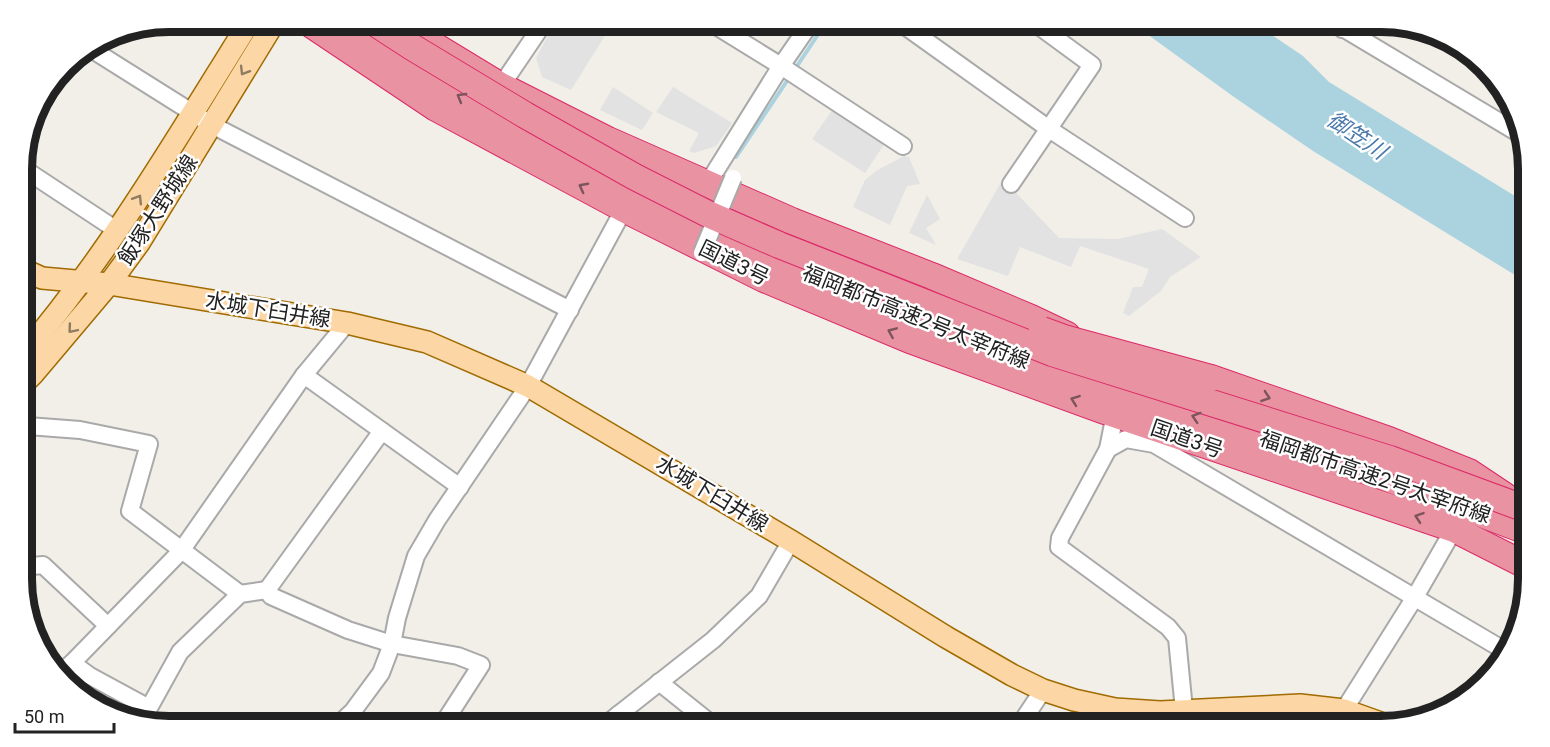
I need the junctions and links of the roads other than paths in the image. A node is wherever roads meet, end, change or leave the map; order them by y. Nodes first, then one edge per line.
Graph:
1 (243, 32) edge
2 (268, 32) edge
3 (322, 32) edge
4 (356, 32) edge
5 (389, 32) edge
6 (412, 32) edge
7 (538, 32) edge
8 (726, 32) edge
9 (804, 32) edge
10 (913, 32) edge
11 (1047, 32) edge
12 (1348, 32) edge
13 (96, 52) edge
14 (781, 66) junction
15 (501, 86) junction
16 (193, 112) junction
17 (212, 124) junction
18 (1049, 129) junction
19 (1513, 130) edge
20 (608, 140) junction
21 (903, 146) dead end
22 (32, 174) edge
23 (720, 180) junction
24 (1011, 184) dead end
25 (624, 209) junction
26 (1185, 218) dead end
27 (118, 231) junction
28 (702, 253) dead end
29 (32, 273) edge
30 (81, 282) junction
31 (110, 284) junction
32 (570, 310) junction
33 (347, 323) junction
34 (32, 345) edge
35 (32, 374) edge
36 (304, 375) junction
37 (528, 386) junction
38 (1115, 414) junction
39 (32, 426) edge
40 (382, 431) junction
41 (1108, 449) junction
42 (460, 487) junction
43 (1518, 509) edge
44 (1518, 513) edge
45 (1518, 513) edge
46 (1518, 514) edge
47 (1454, 529) junction
48 (791, 541) junction
49 (181, 551) junction
50 (1518, 557) edge
51 (32, 566) edge
52 (267, 590) junction
53 (240, 594) junction
54 (1415, 597) junction
55 (108, 626) junction
56 (392, 644) junction
57 (1500, 648) edge
58 (72, 663) junction
59 (66, 668) edge
60 (659, 682) junction
61 (1043, 690) junction
62 (1344, 710) junction
63 (144, 713) edge
64 (145, 714) edge
65 (619, 714) edge
66 (1026, 715) edge
67 (1167, 715) edge
68 (1183, 715) edge
69 (1358, 715) edge
70 (348, 716) edge
71 (447, 716) edge
72 (701, 716) edge
73 (1174, 716) edge

1 - 16 main road, 飯塚大野城線
2 -> 17 main road, 飯塚大野城線
25 -> 3 highway, 国道3号
46 -> 4 highway, 福岡都市高速2号太宰府線
5 - 44 highway, 福岡都市高速2号太宰府線, bridge
6 - 15 highway, 国道3号
7 - 15 street
8 - 14 street
9 - 14 street
10 - 18 street
11 - 18 street
12 - 19 street
13 - 16 street
14 - 21 street
14 - 23 street
15 - 20 highway, 国道3号
16 - 17 street
27 -> 16 main road, 飯塚大野城線
17 - 31 main road, 飯塚大野城線
17 - 32 street
18 - 24 street
18 - 26 street
20 - 23 highway, 国道3号
20 -> 43 highway, bridge
22 - 27 street
23 - 28 street, bridge
23 - 45 highway, 国道3号
25 - 32 street
38 -> 25 highway, 国道3号
27 - 30 main road, 飯塚大野城線
29 - 30 main road, 水城下臼井線
30 - 31 main road, 水城下臼井線
30 - 34 main road, 飯塚大野城線
31 - 33 main road, 水城下臼井線
31 -> 35 main road, 飯塚大野城線
32 - 37 street
33 - 36 street
33 - 37 main road, 水城下臼井線
36 - 40 street
36 - 49 street
37 - 42 street
37 - 48 main road, 水城下臼井線
38 - 41 street
47 -> 38 highway, 国道3号
39 - 49 street
40 - 42 street
40 - 52 street
41 - 54 street
41 - 73 street
42 - 56 street
47 - 50 highway, 国道3号
47 - 54 street
48 - 60 street
48 - 61 main road, 水城下臼井線
49 - 53 street
49 - 55 street
51 - 55 street
52 - 53 street
52 - 56 street
53 - 64 street
54 - 57 street
54 - 62 street
55 - 58 street
56 - 70 street
56 - 71 street
58 - 59 street
58 - 63 street
60 - 65 street
60 - 72 street
61 - 66 street
61 - 67 main road, 水城下臼井線
62 - 68 main road, 水城下臼井線
62 - 69 main road, 水城下臼井線

